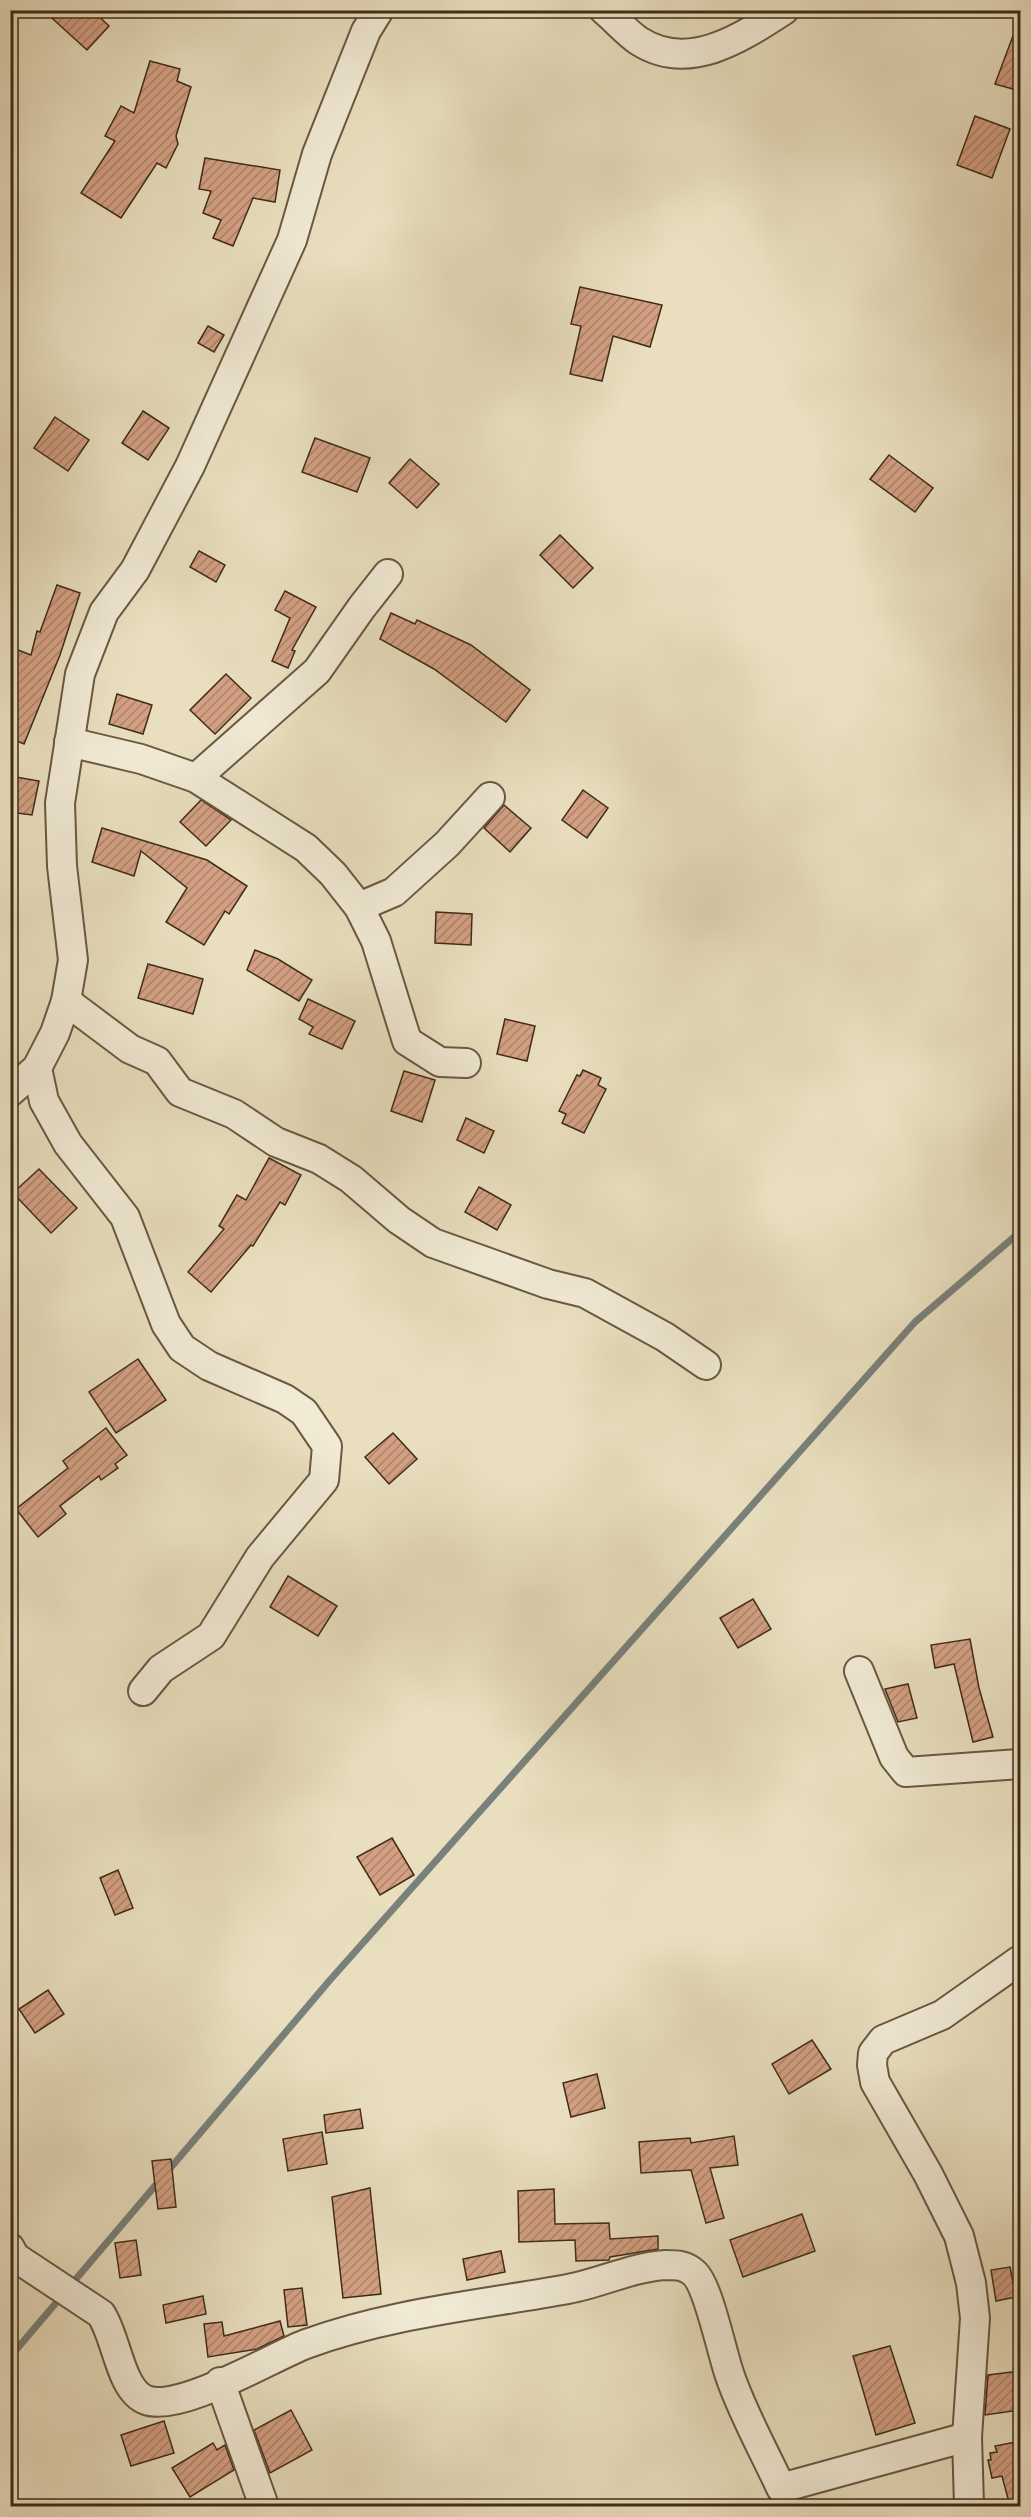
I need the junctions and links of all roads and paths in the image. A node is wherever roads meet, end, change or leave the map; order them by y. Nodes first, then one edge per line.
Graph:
1 (379, 10) edge
2 (604, 10) edge
3 (784, 10) edge
4 (388, 574) dead end
5 (69, 742) junction
6 (196, 778) junction
7 (490, 797) dead end
8 (358, 907) junction
9 (66, 1001) junction
10 (466, 1063) dead end
11 (36, 1068) junction
12 (10, 1092) edge
13 (706, 1365) dead end
14 (859, 1671) dead end
15 (143, 1691) dead end
16 (1020, 1764) edge
17 (1020, 1960) edge
18 (10, 2248) edge
19 (220, 2382) junction
20 (967, 2437) junction
21 (776, 2497) edge
22 (264, 2506) edge
23 (969, 2506) edge

1 - 5 street
2 - 3 street
4 - 6 street
5 - 6 street
5 - 9 street
6 - 8 street
7 - 8 street
8 - 10 street
9 - 11 street
9 - 13 street
11 - 12 street
11 - 15 street
14 - 16 street
17 - 20 street
18 - 19 street
19 - 21 street
19 - 22 street
20 - 21 street
20 - 23 street

